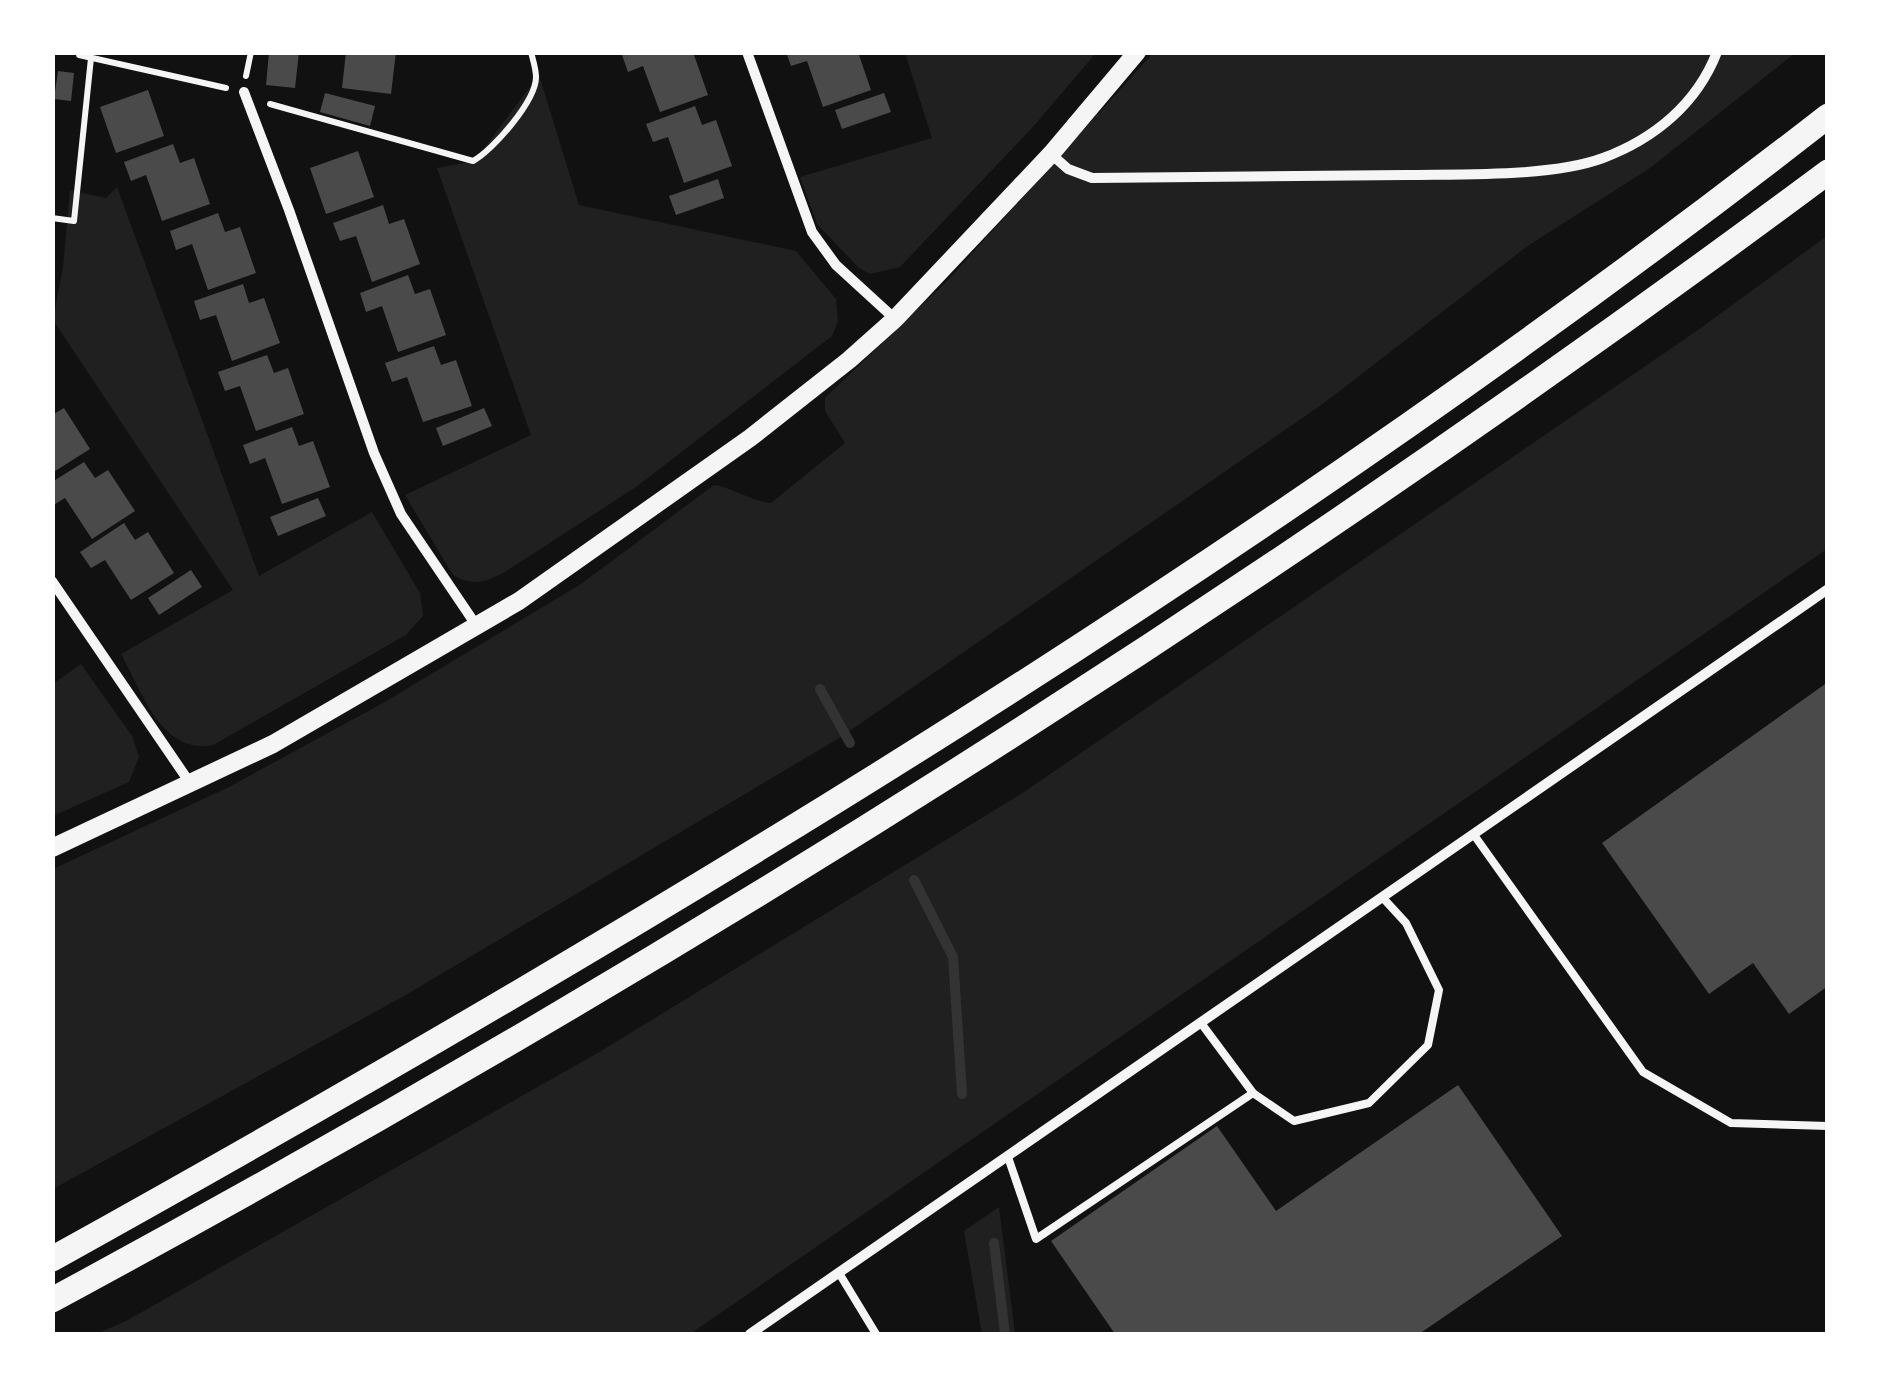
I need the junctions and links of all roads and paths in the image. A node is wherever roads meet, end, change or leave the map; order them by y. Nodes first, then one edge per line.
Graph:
1 (80, 52) edge
2 (531, 52) edge
3 (746, 52) edge
4 (1137, 52) edge
5 (1717, 52) edge
6 (91, 58) junction
7 (244, 92) junction
8 (1828, 116) edge
9 (1051, 154) junction
10 (1828, 172) edge
11 (52, 218) edge
12 (895, 318) junction
13 (52, 580) edge
14 (1828, 589) edge
15 (476, 625) junction
16 (190, 783) junction
17 (1474, 835) junction
18 (52, 848) edge
19 (1383, 898) junction
20 (1202, 1023) junction
21 (1253, 1093) junction
22 (1828, 1126) edge
23 (1008, 1157) junction
24 (52, 1259) edge
25 (839, 1273) junction
26 (52, 1300) edge
27 (750, 1334) edge
28 (876, 1334) edge

1 - 6 path
2 - 7 path
3 - 12 street
4 - 9 street
5 - 9 street
6 - 7 path
6 - 11 path
7 - 15 street
8 - 24 highway
9 - 12 street
10 - 26 highway
12 - 15 street
13 - 16 street
14 - 17 street
15 - 16 street
16 - 18 street
17 - 19 street
17 - 22 lane
19 - 20 street
19 - 21 lane
20 - 21 lane
20 - 23 street
21 - 23 lane
23 - 25 street
25 - 27 street
25 - 28 lane

